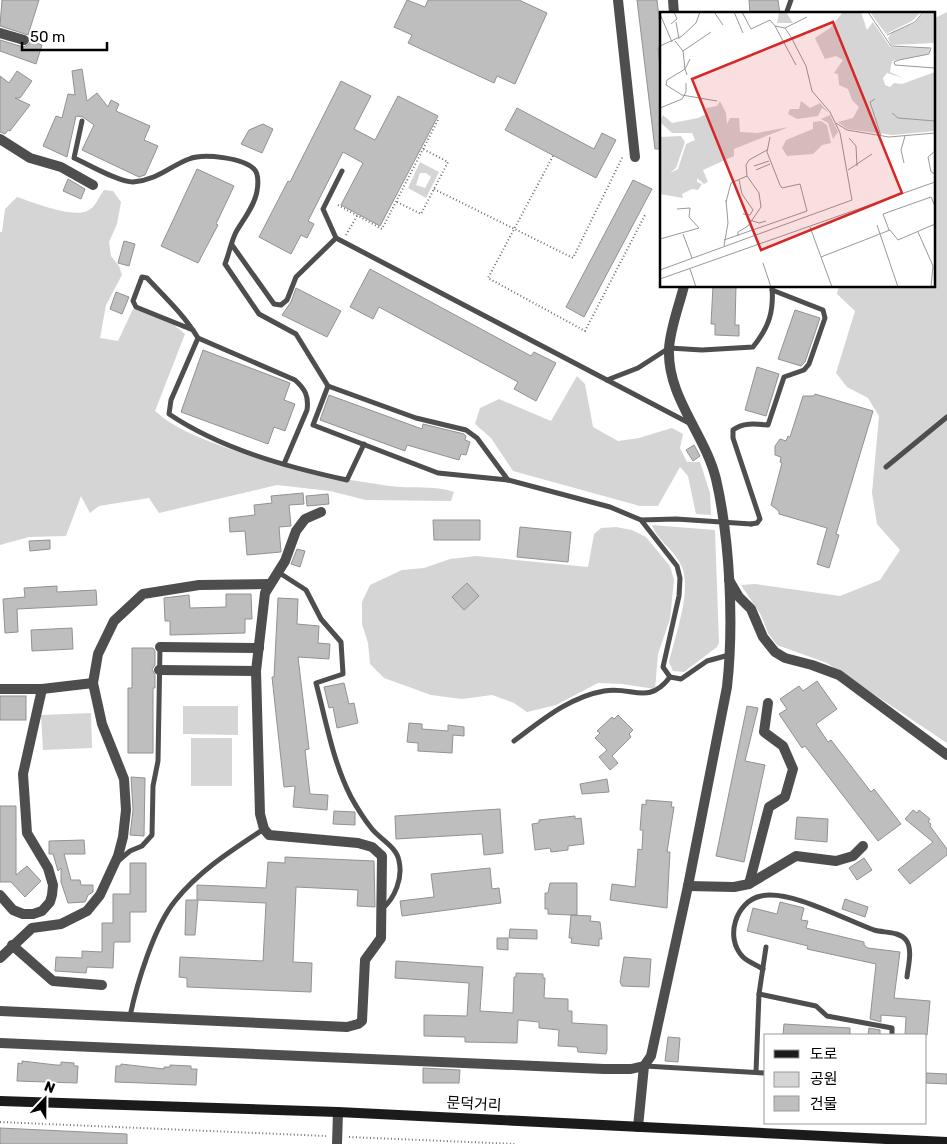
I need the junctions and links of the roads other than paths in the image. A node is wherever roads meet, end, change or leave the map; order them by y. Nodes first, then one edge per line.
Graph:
1 (618, 0) edge
2 (791, 0) edge
3 (787, 12) edge
4 (0, 33) edge
5 (24, 40) dead end
6 (82, 122) dead end
7 (0, 138) edge
8 (635, 157) dead end
9 (342, 171) dead end
10 (93, 185) dead end
11 (336, 238) junction
12 (232, 245) junction
13 (684, 288) edge
14 (772, 288) edge
15 (193, 330) junction
16 (198, 338) junction
17 (669, 348) junction
18 (607, 380) junction
19 (328, 386) junction
20 (947, 417) edge
21 (690, 423) junction
22 (364, 444) junction
23 (284, 464) junction
24 (886, 467) dead end
25 (508, 480) junction
26 (322, 512) dead end
27 (641, 520) junction
28 (278, 571) junction
29 (728, 577) junction
30 (270, 584) junction
31 (160, 647) joint
32 (259, 648) junction
33 (730, 654) junction
34 (159, 670) junction
35 (256, 671) junction
36 (670, 676) junction
37 (93, 683) junction
38 (0, 689) edge
39 (42, 689) junction
40 (768, 703) dead end
41 (514, 741) dead end
42 (947, 754) edge
43 (264, 829) junction
44 (863, 846) dead end
45 (116, 862) junction
46 (749, 884) junction
47 (688, 886) junction
48 (0, 895) edge
49 (381, 909) junction
50 (12, 945) junction
51 (766, 947) dead end
52 (0, 958) edge
53 (763, 969) junction
54 (907, 977) dead end
55 (102, 985) dead end
56 (759, 994) junction
57 (0, 1011) edge
58 (130, 1016) junction
59 (892, 1034) edge
60 (0, 1043) edge
61 (644, 1066) junction
62 (756, 1072) junction
63 (764, 1073) edge
64 (0, 1101) edge
65 (338, 1112) junction
66 (638, 1127) junction
67 (337, 1140) edge
68 (947, 1142) edge

1 - 8 street
2 - 3 lane
4 - 5 street
6 - 12 lane
7 - 10 street
9 - 11 lane
11 - 12 lane
11 - 18 lane
12 - 19 lane
13 - 17 street
14 - 17 lane
14 - 27 lane, bridge
15 - 15 lane
15 - 16 lane
16 - 23 lane
16 - 23 lane
17 - 18 lane
17 - 21 street
18 - 21 lane
19 - 22 lane
19 - 25 lane
20 - 24 lane
21 - 29 street
22 - 23 lane
22 - 25 lane
25 - 27 lane
26 - 28 street
27 - 36 lane
28 - 30 street
28 - 49 lane
29 - 33 street
29 - 42 street
30 - 32 street
30 - 37 street
31 - 32 street
31 - 34 lane
32 - 35 street
33 - 36 lane
33 - 47 street
34 - 35 street
34 - 45 lane
35 - 43 street
36 - 41 lane
37 - 39 street
37 - 45 street
38 - 39 street
39 - 48 street
40 - 46 street
43 - 49 street
43 - 58 lane
44 - 46 street
45 - 50 street
46 - 47 street
47 - 61 street
49 - 58 street
50 - 52 street
50 - 55 street
51 - 53 lane
53 - 54 lane
53 - 56 lane
56 - 59 lane
56 - 62 lane
57 - 58 street
60 - 61 street
61 - 62 lane
61 - 66 street
62 - 63 lane
64 - 65 main road, 문덕거리
65 - 66 main road, 문덕거리
65 - 67 street
66 - 68 main road, 문덕거리

